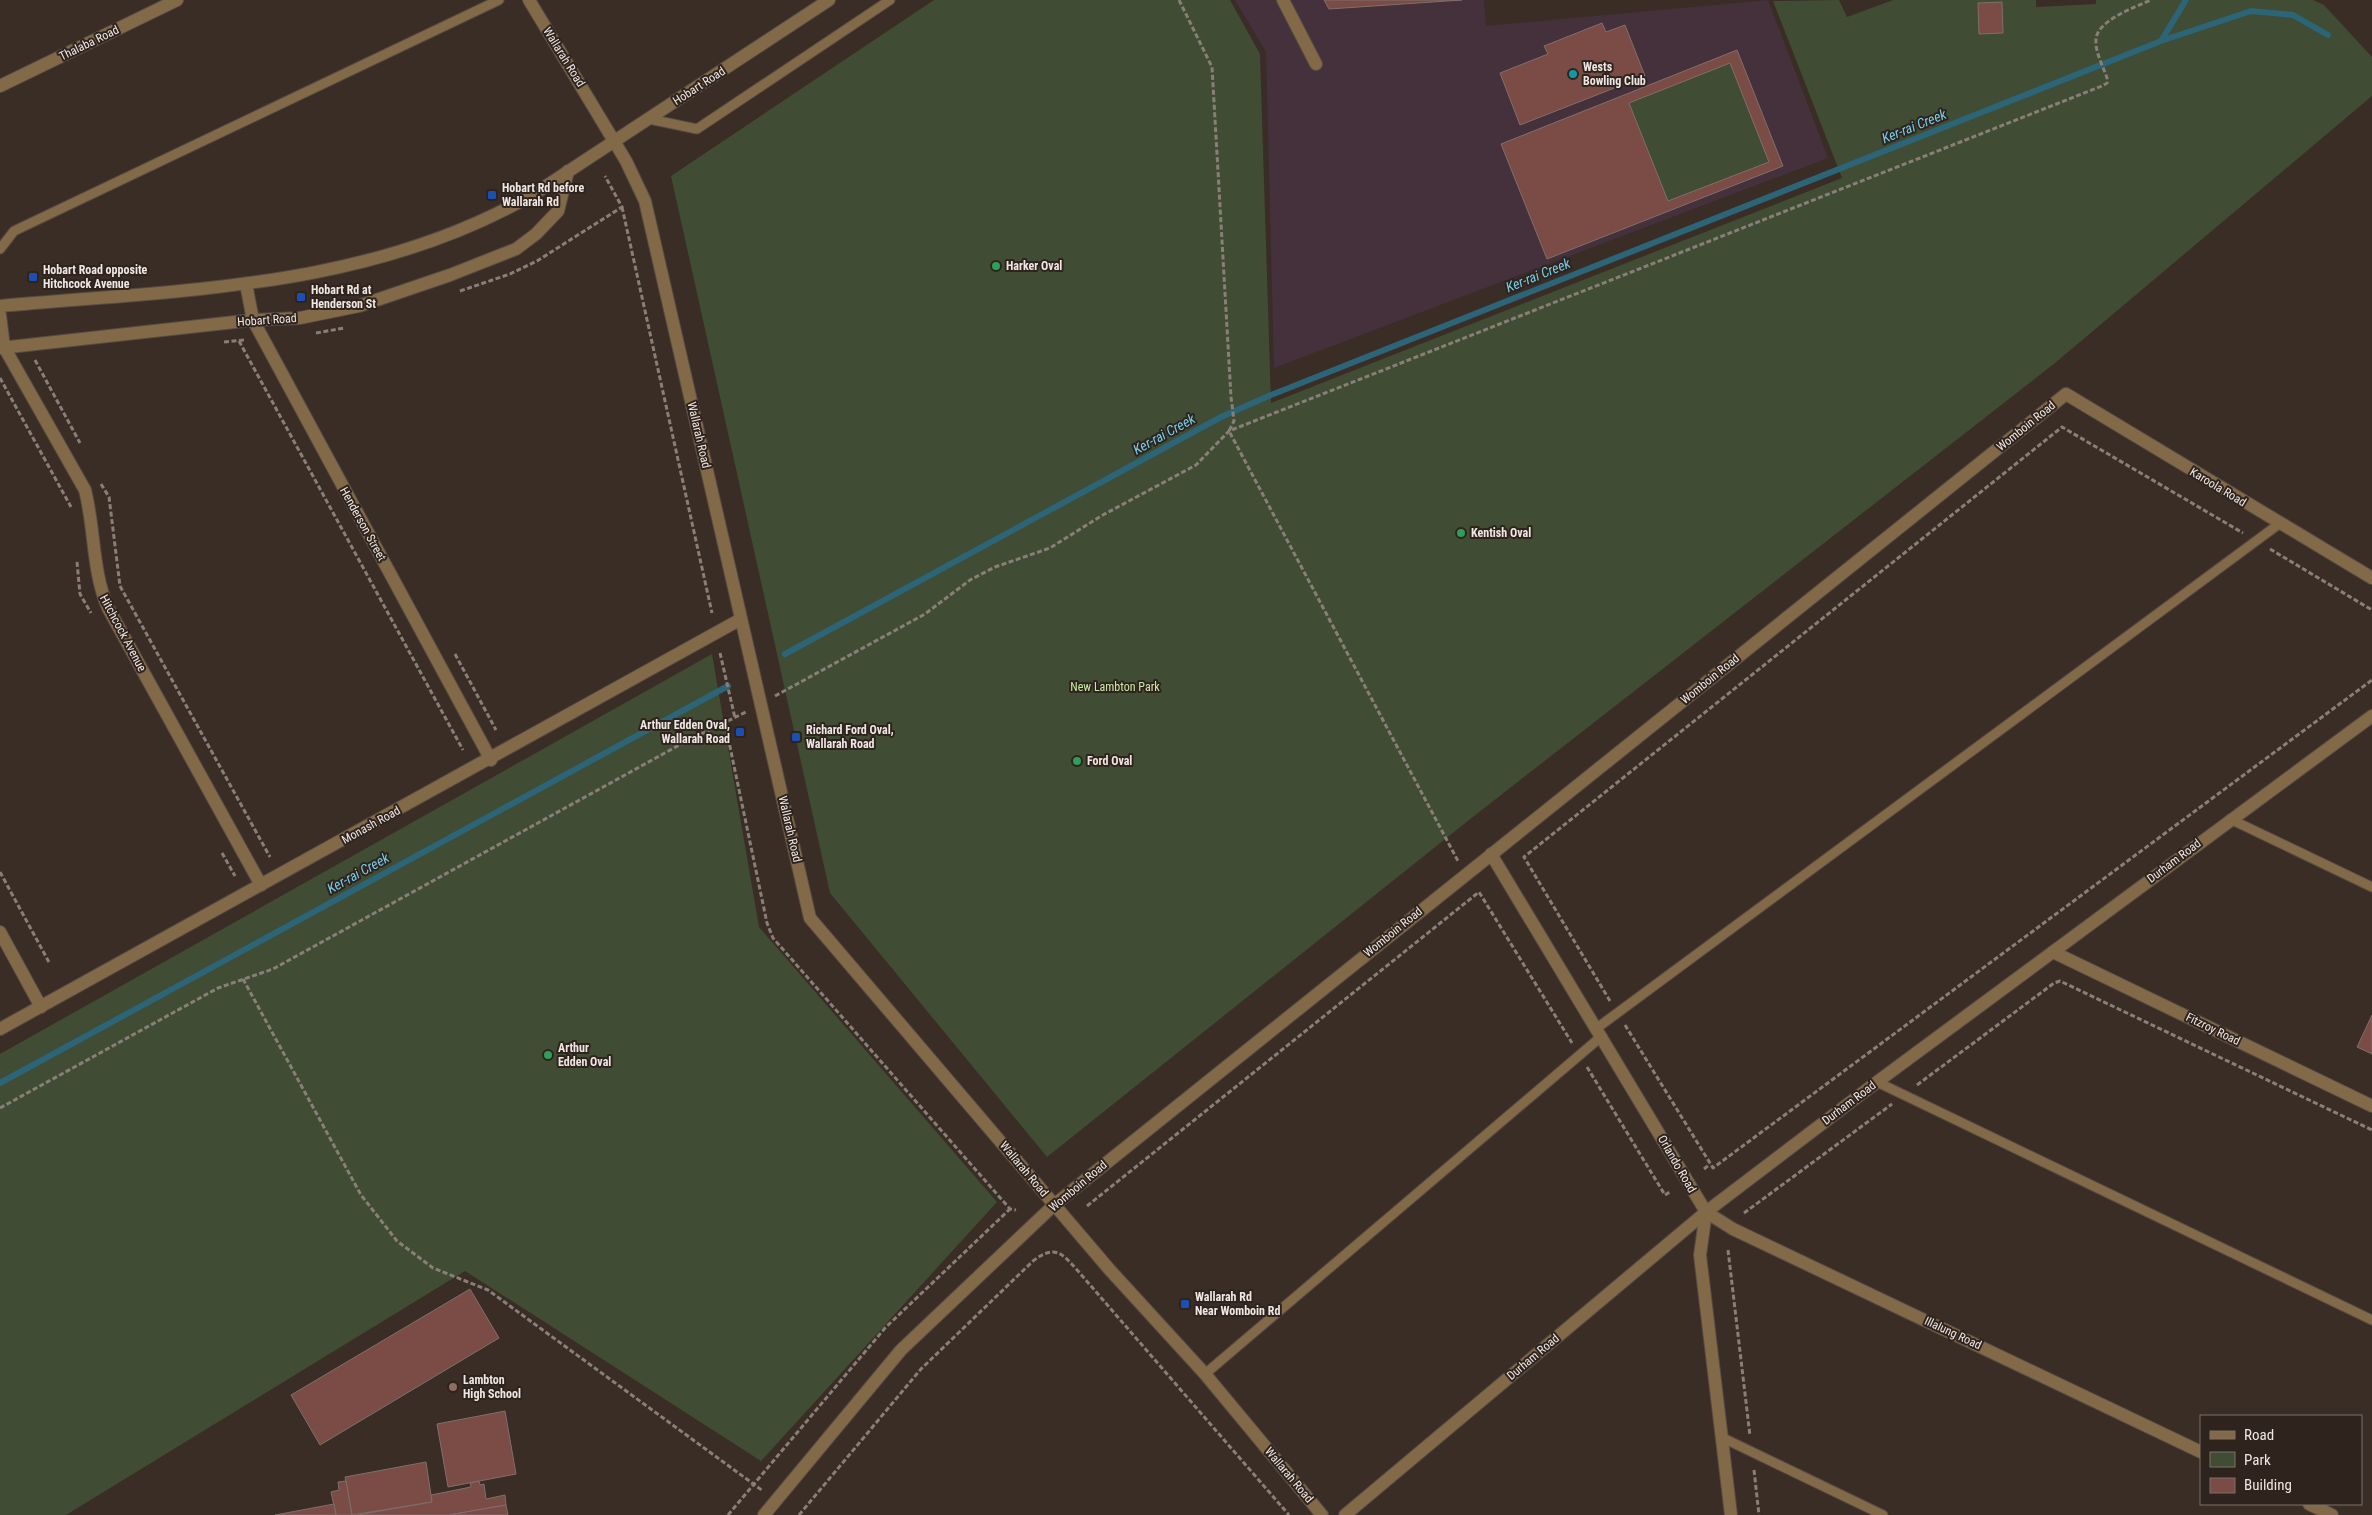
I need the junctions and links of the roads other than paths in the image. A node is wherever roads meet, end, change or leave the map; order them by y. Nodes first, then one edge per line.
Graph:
1 (177, 0) edge
2 (499, 0) edge
3 (529, 0) edge
4 (829, 0) edge
5 (890, 0) edge
6 (1283, 0) edge
7 (1316, 64) dead end
8 (0, 86) edge
9 (649, 119) junction
10 (615, 141) junction
11 (568, 171) junction
12 (0, 249) edge
13 (246, 284) junction
14 (0, 306) edge
15 (0, 315) edge
16 (253, 320) junction
17 (2, 347) edge
18 (2066, 394) joint
19 (2280, 524) junction
20 (2372, 578) edge
21 (742, 619) junction
22 (2372, 716) edge
23 (491, 760) junction
24 (2230, 818) junction
25 (1491, 854) junction
26 (261, 885) junction
27 (2372, 887) edge
28 (0, 932) edge
29 (2053, 952) junction
30 (41, 1007) junction
31 (0, 1029) edge
32 (1599, 1032) junction
33 (1877, 1082) junction
34 (2372, 1106) edge
35 (1054, 1205) junction
36 (1706, 1212) junction
37 (2372, 1320) edge
38 (1205, 1374) junction
39 (1722, 1437) junction
40 (2200, 1452) edge
41 (2311, 1505) edge
42 (764, 1515) edge
43 (1322, 1515) edge
44 (1345, 1515) edge
45 (1731, 1515) edge
46 (1883, 1515) edge
47 (2332, 1515) edge

1 - 8 street, Thalaba Road
2 - 12 lane
3 - 10 street, Wallarah Road
4 - 9 street, Hobart Road
5 - 9 lane
6 - 7 street
9 - 10 street, Hobart Road
10 - 11 street, Hobart Road
10 - 21 street, Wallarah Road
11 - 13 street, Hobart Road
11 - 16 street, Hobart Road
13 - 14 street, Hobart Road
13 - 16 street, Henderson Street
15 - 17 street, Hitchcock Avenue
16 - 17 street, Hobart Road
16 - 23 street, Henderson Street
17 - 26 street, Hitchcock Avenue
18 - 19 street, Karoola Road
18 - 25 street, Womboin Road
19 - 20 street, Karoola Road
19 - 32 lane
21 - 23 street, Monash Road
21 - 35 street, Wallarah Road
22 - 24 street, Durham Road
23 - 26 street, Monash Road
24 - 27 lane
24 - 29 street, Durham Road
25 - 32 street, Orlando Road
25 - 35 street, Womboin Road
26 - 30 street, Monash Road
28 - 30 street
29 - 33 street, Durham Road
29 - 34 street, Fitzroy Road
30 - 31 street, Monash Road
32 - 36 street, Orlando Road
32 - 38 lane
33 - 36 street, Durham Road
33 - 37 lane
35 - 38 street, Wallarah Road
35 - 42 street, Womboin Road
36 - 39 street
36 - 40 street, Illalung Road
36 - 44 street, Durham Road
38 - 43 street, Wallarah Road
39 - 45 street
39 - 46 lane
41 - 47 street

